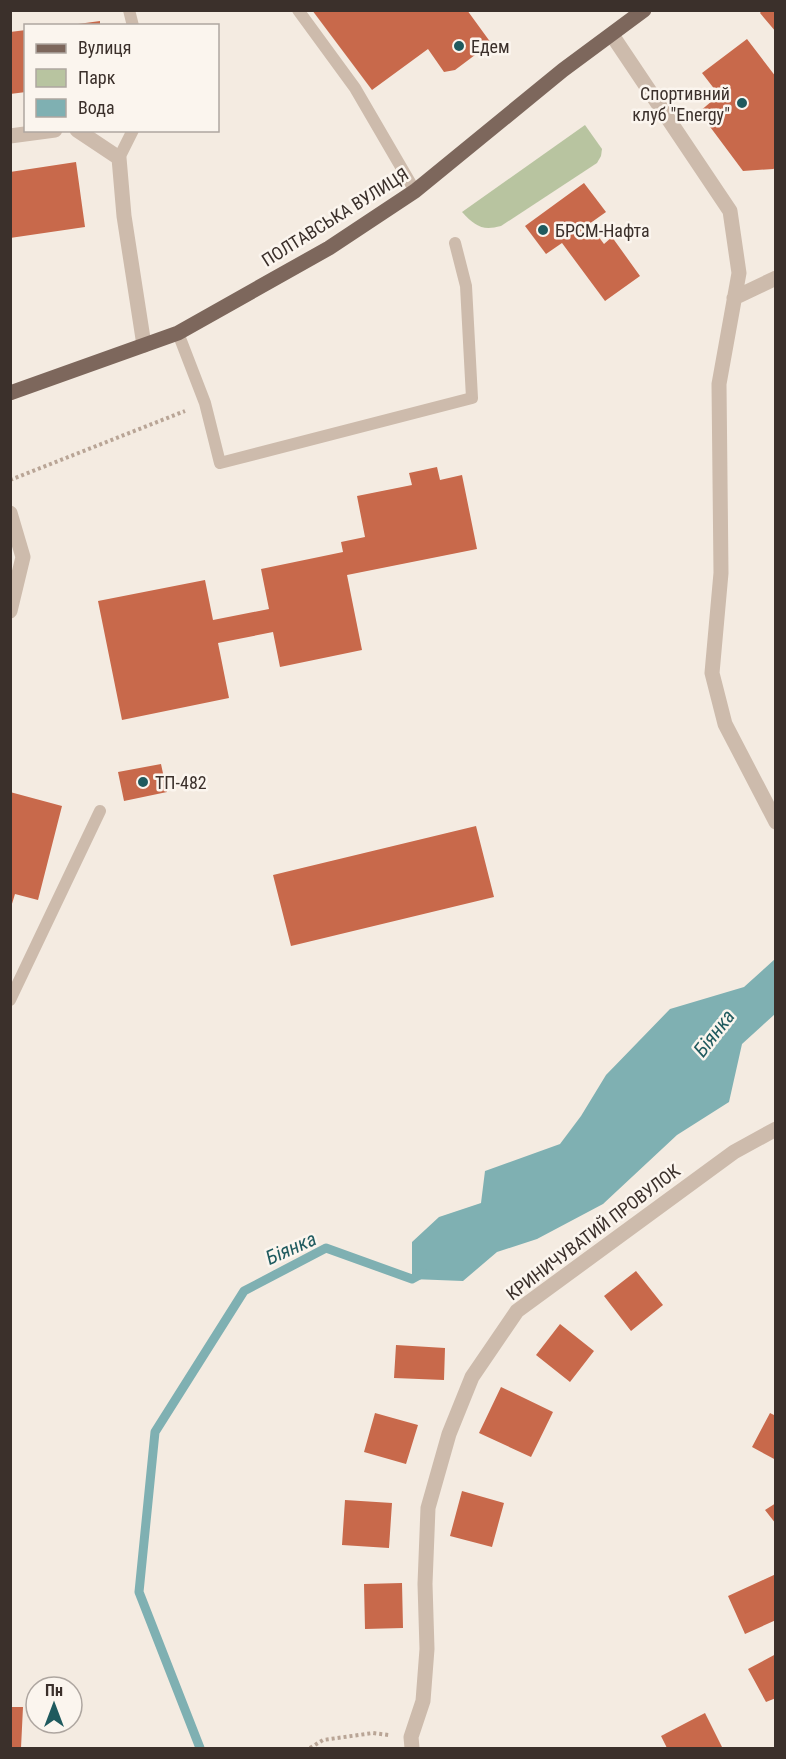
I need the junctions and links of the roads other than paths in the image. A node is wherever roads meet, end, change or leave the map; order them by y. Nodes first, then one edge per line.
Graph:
1 (298, 10) edge
2 (644, 10) edge
3 (612, 35) junction
4 (40, 132) edge
5 (80, 132) edge
6 (132, 132) edge
7 (10, 136) edge
8 (119, 158) junction
9 (415, 190) junction
10 (455, 243) dead end
11 (776, 278) edge
12 (734, 298) junction
13 (178, 333) junction
14 (144, 345) junction
15 (10, 393) edge
16 (10, 513) edge
17 (10, 611) edge
18 (100, 812) dead end
19 (776, 822) edge
20 (10, 1000) edge
21 (776, 1129) edge
22 (412, 1743) edge

1 - 9 lane
2 - 3 main road, ПОЛТАВСЬКА ВУЛИЦЯ
3 - 9 main road, ПОЛТАВСЬКА ВУЛИЦЯ
3 - 12 street
4 - 7 street
5 - 8 street
6 - 8 lane
8 - 14 street
9 - 13 main road, ПОЛТАВСЬКА ВУЛИЦЯ
10 - 13 lane
11 - 12 street
12 - 19 street
13 - 14 main road, ПОЛТАВСЬКА ВУЛИЦЯ
14 - 15 main road, ПОЛТАВСЬКА ВУЛИЦЯ
16 - 17 street
18 - 20 lane
21 - 22 street, КРИНИЧУВАТИЙ ПРОВУЛОК

